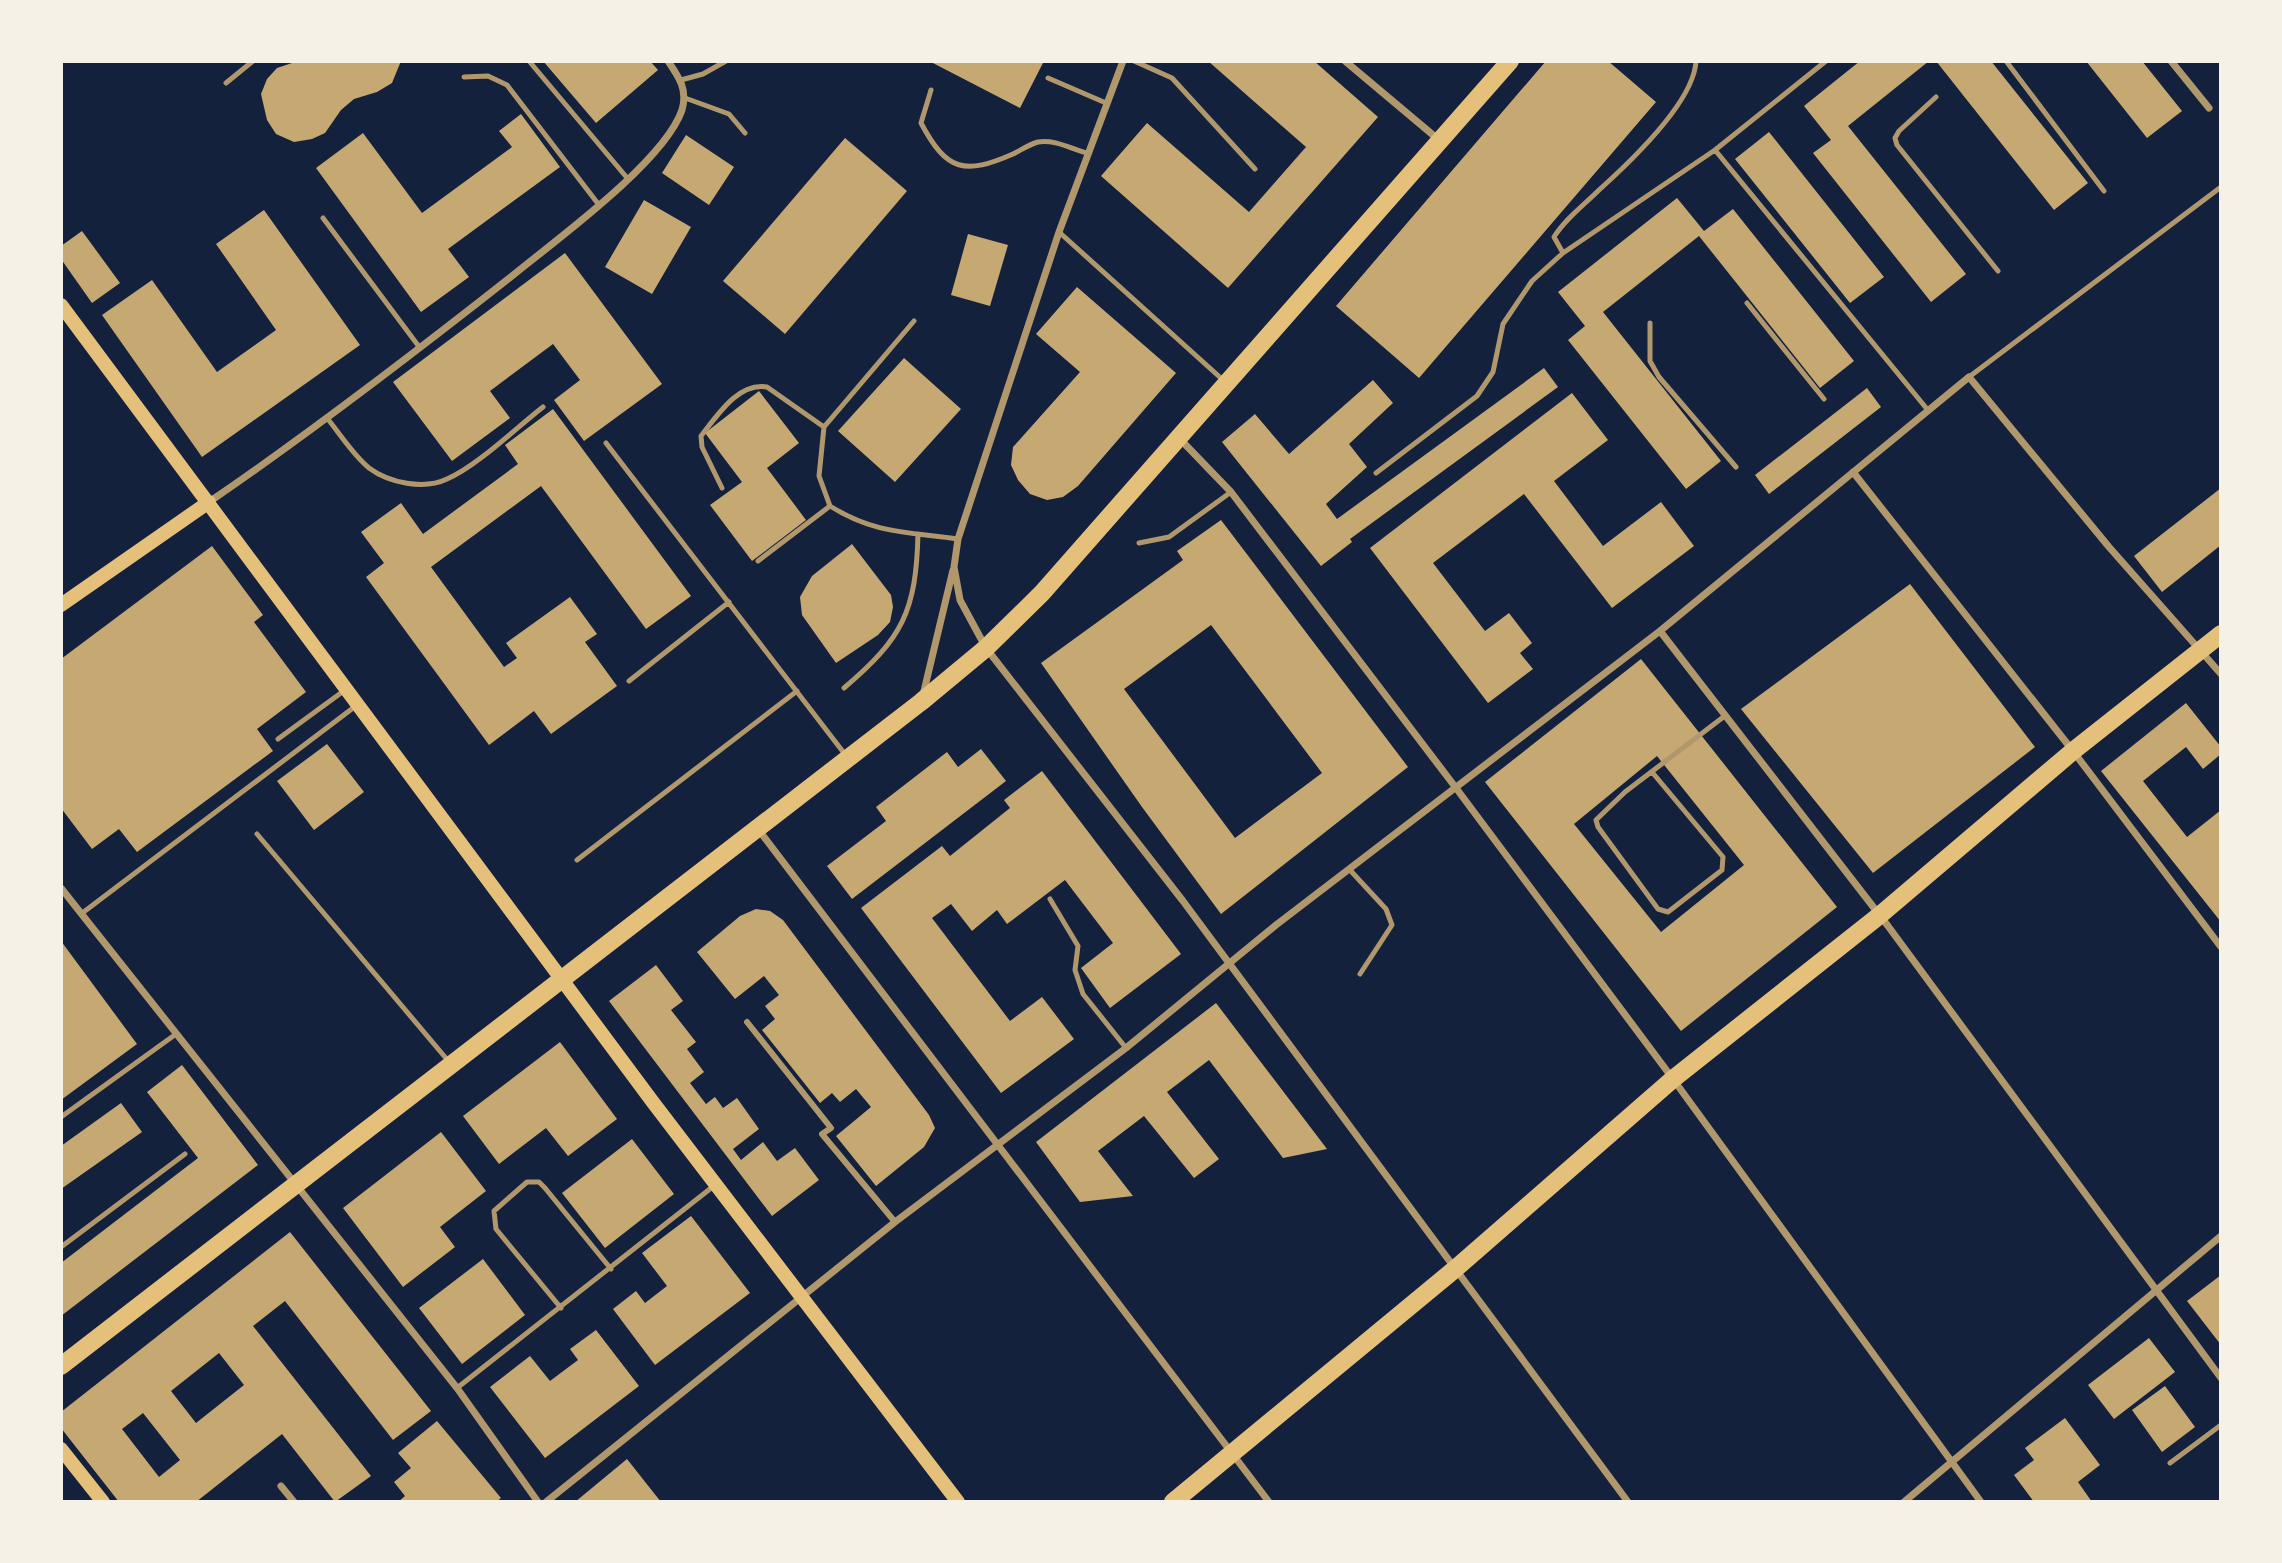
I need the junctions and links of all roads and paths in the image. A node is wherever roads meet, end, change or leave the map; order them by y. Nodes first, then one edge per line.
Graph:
1 (253, 61) edge
2 (529, 61) edge
3 (668, 61) edge
4 (726, 61) edge
5 (1123, 61) edge
6 (1134, 61) edge
7 (1345, 61) edge
8 (1510, 61) edge
9 (1696, 61) edge
10 (1826, 61) edge
11 (2006, 61) edge
12 (2171, 61) edge
13 (464, 76) dead end
14 (1048, 78) dead end
15 (681, 80) junction
16 (226, 83) dead end
17 (931, 90) dead end
18 (1936, 97) dead end
19 (685, 98) junction
20 (1106, 103) junction
21 (2209, 108) dead end
22 (745, 133) dead end
23 (1441, 141) junction
24 (1714, 150) junction
25 (1087, 153) junction
26 (1255, 169) dead end
27 (628, 179) junction
28 (2221, 187) edge
29 (2104, 191) dead end
30 (599, 205) junction
31 (323, 218) dead end
32 (1059, 232) junction
33 (1563, 253) junction
34 (1998, 271) dead end
35 (1747, 303) dead end
36 (61, 304) edge
37 (914, 321) dead end
38 (1650, 323) dead end
39 (420, 348) junction
40 (1969, 377) junction
41 (1227, 383) junction
42 (1824, 399) dead end
43 (543, 407) dead end
44 (1927, 409) junction
45 (327, 418) junction
46 (824, 427) junction
47 (1179, 438) junction
48 (606, 443) dead end
49 (1736, 467) dead end
50 (1853, 472) junction
51 (1376, 473) dead end
52 (722, 488) dead end
53 (1231, 492) junction
54 (209, 502) junction
55 (830, 506) junction
56 (919, 534) junction
57 (958, 539) junction
58 (1139, 543) dead end
59 (758, 561) dead end
60 (954, 567) junction
61 (729, 602) junction
62 (61, 606) edge
63 (1660, 631) junction
64 (2221, 634) edge
65 (986, 648) junction
66 (2199, 652) junction
67 (2221, 674) edge
68 (629, 681) dead end
69 (348, 688) junction
70 (844, 688) dead end
71 (797, 691) junction
72 (921, 702) junction
73 (359, 704) junction
74 (1727, 715) junction
75 (278, 739) dead end
76 (2073, 751) junction
77 (848, 758) junction
78 (1652, 772) junction
79 (1456, 788) junction
80 (758, 829) junction
81 (257, 834) dead end
82 (577, 860) dead end
83 (1349, 869) junction
84 (61, 888) edge
85 (1050, 899) dead end
86 (81, 914) junction
87 (1880, 915) junction
88 (2221, 947) edge
89 (1229, 962) junction
90 (1360, 974) dead end
91 (564, 980) junction
92 (747, 1022) dead end
93 (176, 1034) junction
94 (1126, 1048) junction
95 (452, 1065) junction
96 (1673, 1079) junction
97 (61, 1117) edge
98 (998, 1144) junction
99 (185, 1154) dead end
100 (295, 1185) junction
101 (715, 1185) junction
102 (895, 1222) junction
103 (2221, 1236) edge
104 (61, 1247) edge
105 (611, 1269) junction
106 (1455, 1269) junction
107 (2156, 1290) junction
108 (801, 1297) junction
109 (561, 1308) junction
110 (61, 1366) edge
111 (2221, 1378) edge
112 (457, 1388) junction
113 (2221, 1424) edge
114 (61, 1449) edge
115 (1231, 1455) junction
116 (1953, 1462) junction
117 (2170, 1463) dead end
118 (281, 1486) dead end
119 (103, 1502) edge
120 (294, 1502) edge
121 (538, 1502) edge
122 (546, 1502) edge
123 (957, 1502) edge
124 (1173, 1502) edge
125 (1269, 1502) edge
126 (1628, 1502) edge
127 (1904, 1502) edge
128 (1981, 1502) edge

1 - 16 lane
2 - 27 lane
3 - 15 street
4 - 15 lane
5 - 20 street
6 - 26 lane
7 - 23 street
8 - 23 main road
9 - 33 lane
10 - 24 lane
11 - 29 lane
12 - 21 street
13 - 30 lane
14 - 20 lane
15 - 19 street
17 - 25 lane
18 - 34 lane
19 - 22 lane
19 - 27 street
20 - 25 street
23 - 41 main road
24 - 33 lane
24 - 44 lane
25 - 32 street
27 - 30 street
28 - 40 lane
30 - 39 street
31 - 39 lane
32 - 41 lane
32 - 57 street
33 - 51 lane
35 - 42 lane
36 - 54 main road
37 - 46 lane
38 - 49 lane
39 - 45 street
40 - 44 street
40 - 66 street
41 - 47 main road
43 - 45 lane
44 - 50 street
45 - 54 street
46 - 52 lane
46 - 55 lane
47 - 53 street
47 - 65 main road
48 - 61 lane
50 - 63 street
50 - 76 street
53 - 58 lane
53 - 79 street
54 - 62 main road
54 - 69 main road
55 - 56 lane
55 - 59 lane
56 - 57 lane
56 - 70 lane
57 - 60 street
60 - 65 street
60 - 72 street
61 - 68 lane
61 - 71 lane
63 - 74 street
63 - 79 street
64 - 66 main road
65 - 72 main road
65 - 89 street
66 - 67 street
66 - 76 main road
69 - 73 main road
69 - 75 lane
71 - 77 lane
71 - 82 lane
72 - 77 main road
73 - 86 lane
73 - 91 main road
74 - 78 lane
74 - 87 street
76 - 87 main road
76 - 88 street
77 - 80 main road
78 - 78 lane
79 - 83 street
79 - 96 street
80 - 91 main road
80 - 98 street
81 - 95 lane
83 - 89 street
83 - 90 lane
84 - 86 street
85 - 94 lane
86 - 93 street
87 - 96 main road
87 - 107 street
89 - 94 street
89 - 106 street
91 - 95 main road
91 - 101 main road
92 - 102 street
93 - 97 lane
93 - 100 street
94 - 98 street
95 - 100 main road
96 - 106 main road
96 - 116 street
98 - 102 street
98 - 115 street
99 - 104 lane
100 - 110 main road
100 - 112 street
101 - 105 lane
101 - 108 main road
102 - 108 street
103 - 107 street
105 - 109 lane
105 - 109 lane
106 - 115 main road
106 - 126 street
107 - 111 street
107 - 116 street
108 - 122 street
108 - 123 main road
109 - 112 lane
112 - 121 street
113 - 117 lane
114 - 119 main road
115 - 124 main road
115 - 125 street
116 - 127 street
116 - 128 street
118 - 120 street

